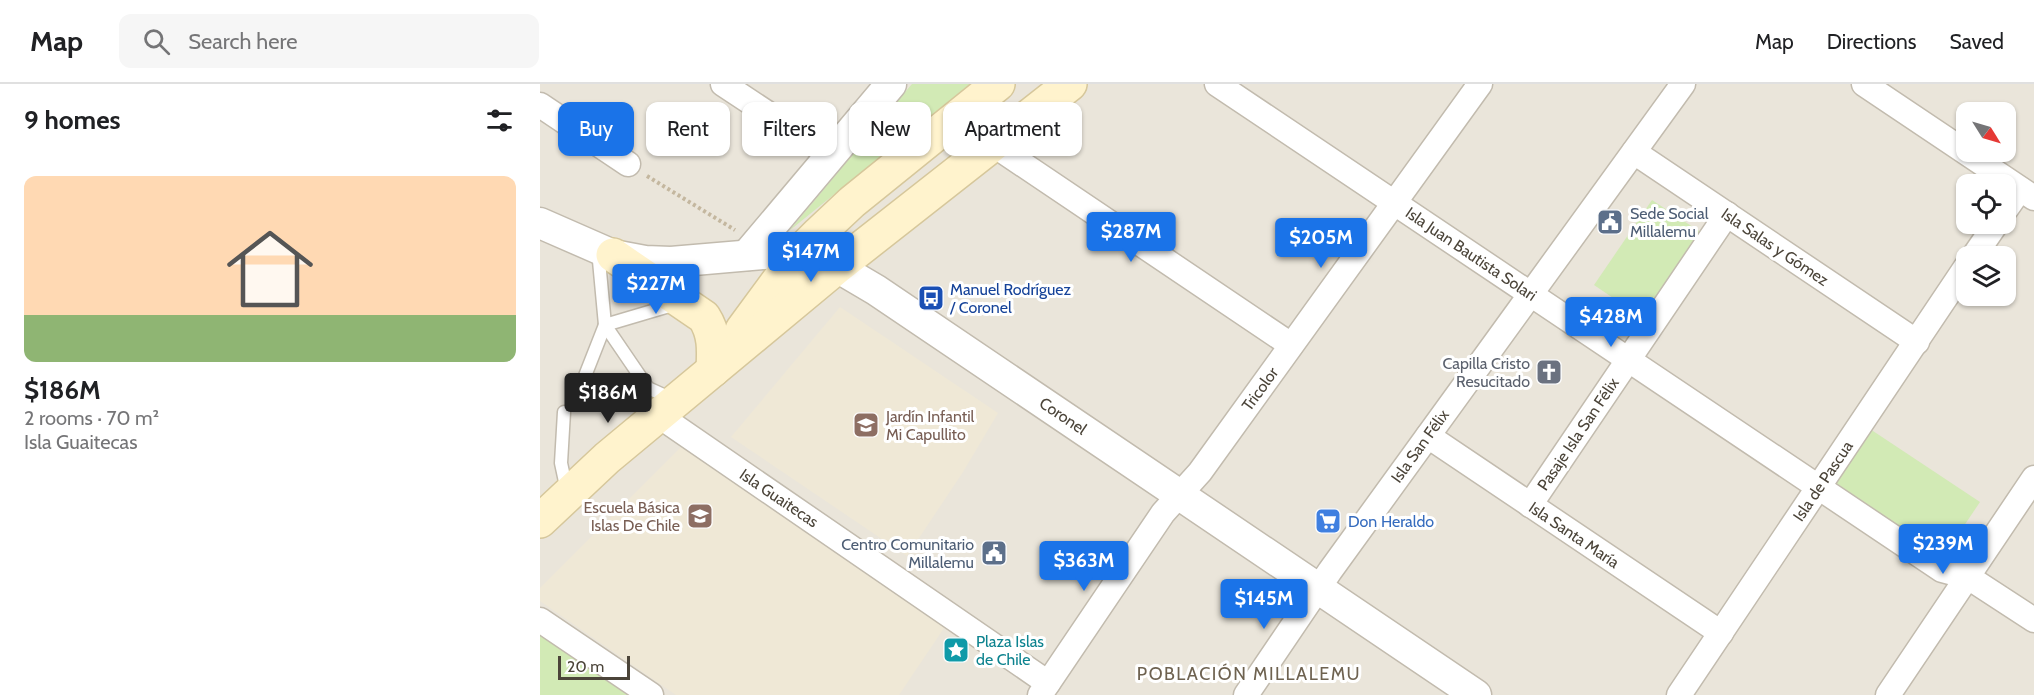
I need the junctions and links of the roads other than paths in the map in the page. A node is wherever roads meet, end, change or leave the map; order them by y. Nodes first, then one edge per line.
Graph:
1 (543, 84) edge
2 (723, 84) edge
3 (891, 84) edge
4 (998, 84) edge
5 (1070, 84) edge
6 (1217, 84) edge
7 (1480, 84) edge
8 (1683, 84) edge
9 (1864, 84) edge
10 (540, 89) edge
11 (750, 102) edge
12 (1048, 102) edge
13 (540, 105) edge
14 (837, 150) edge
15 (1634, 152) junction
16 (832, 156) edge
17 (980, 156) edge
18 (1010, 156) edge
19 (628, 165) road end
20 (2027, 194) edge
21 (1394, 203) junction
22 (1727, 214) junction
23 (540, 223) edge
24 (743, 244) junction
25 (605, 252) junction
26 (798, 255) junction
27 (837, 267) junction
28 (1956, 282) edge
29 (1530, 294) junction
30 (683, 302) junction
31 (605, 325) junction
32 (1917, 342) junction
33 (1291, 345) junction
34 (1628, 360) junction
35 (713, 370) junction
36 (583, 381) dead end
37 (667, 408) junction
38 (564, 412) dead end
39 (1428, 436) junction
40 (2034, 478) edge
41 (1819, 487) junction
42 (567, 494) junction
43 (1179, 495) junction
44 (1530, 505) junction
45 (540, 520) edge
46 (1968, 577) junction
47 (1318, 588) junction
48 (540, 620) edge
49 (2034, 620) edge
50 (1720, 633) junction
51 (1044, 689) edge
52 (651, 695) edge
53 (1245, 695) edge
54 (1476, 695) edge
55 (1679, 695) edge
56 (1888, 695) edge

1 - 10 street
2 - 11 street
3 - 14 street
4 - 26 main road
5 - 12 main road
6 - 21 street, Isla Juan Bautista Solari
7 - 21 street, Tricolor
8 - 15 street, Isla San Félix
9 - 20 street
13 - 19 street
15 - 22 street, Isla Salas y Gómez
15 - 29 street, Isla San Félix
16 - 24 street
17 - 27 main road
18 - 33 street
21 - 29 street, Isla Juan Bautista Solari
21 - 33 street, Tricolor
22 - 32 street, Isla Salas y Gómez
22 - 34 street, Pasaje Isla San Félix
23 - 25 street, Coronel
24 - 25 street, Coronel
24 - 26 street, Coronel
25 - 30 main road
25 - 31 lane
26 - 27 street, Coronel
26 - 35 main road
27 - 35 main road
27 - 43 street, Coronel
28 - 32 street, Isla de Pascua
29 - 34 street, Isla Juan Bautista Solari
29 - 39 street, Isla San Félix
30 - 31 lane
30 - 35 main road
31 - 36 lane
31 - 37 lane
32 - 41 street, Isla de Pascua
33 - 43 street, Tricolor
34 - 41 street, Isla Juan Bautista Solari
34 - 44 street, Pasaje Isla San Félix
35 - 37 main road
37 - 42 main road
37 - 51 street, Isla Guaitecas
38 - 42 lane
39 - 44 street, Isla Santa María
39 - 47 street, Isla San Félix
40 - 46 street
41 - 46 street, Isla Juan Bautista Solari
41 - 50 street, Isla de Pascua
42 - 45 main road
43 - 47 street, Coronel
43 - 51 street, Tricolor
44 - 50 street, Isla Santa María
46 - 49 street, Isla Juan Bautista Solari
46 - 56 street
47 - 53 street, Isla San Félix
47 - 54 street, Coronel
48 - 52 street
50 - 55 street, Isla de Pascua

